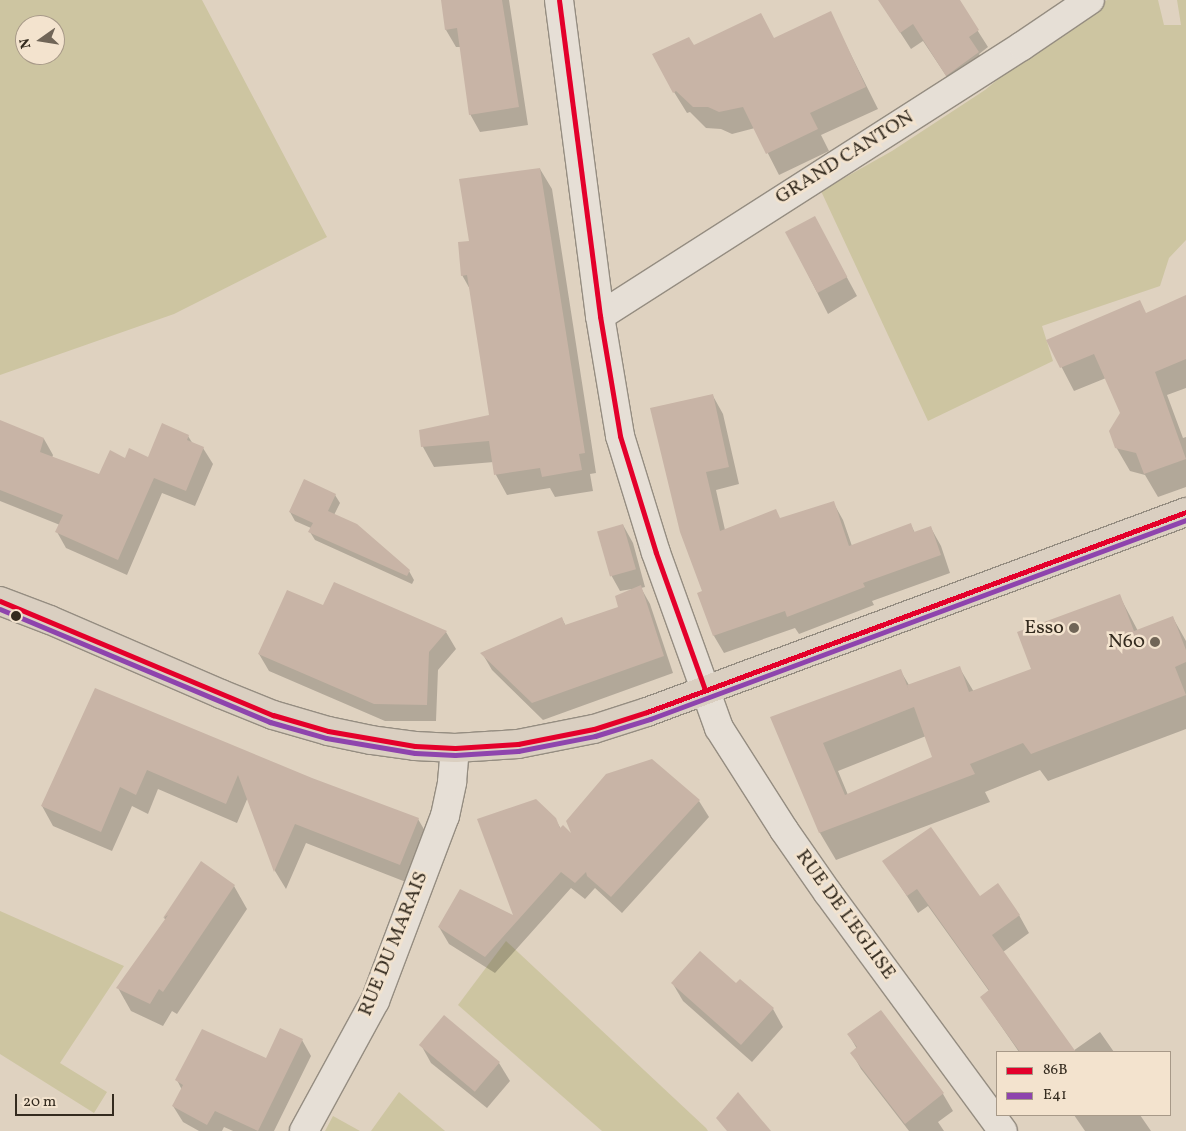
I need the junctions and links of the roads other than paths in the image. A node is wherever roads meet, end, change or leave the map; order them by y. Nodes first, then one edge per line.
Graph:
1 (559, 0) edge
2 (1090, 0) edge
3 (600, 316) junction
4 (1186, 512) edge
5 (0, 601) edge
6 (705, 690) junction
7 (455, 748) junction
8 (304, 1131) edge
9 (1003, 1131) edge

1 - 3 street, RUE DE L'EGLISE
2 - 3 street, GRAND CANTON
3 - 6 street, RUE DE L'EGLISE
4 - 6 main road
5 - 7 main road
6 - 7 main road
6 - 9 street, RUE DE L'EGLISE
7 - 8 street, RUE DU MARAIS

